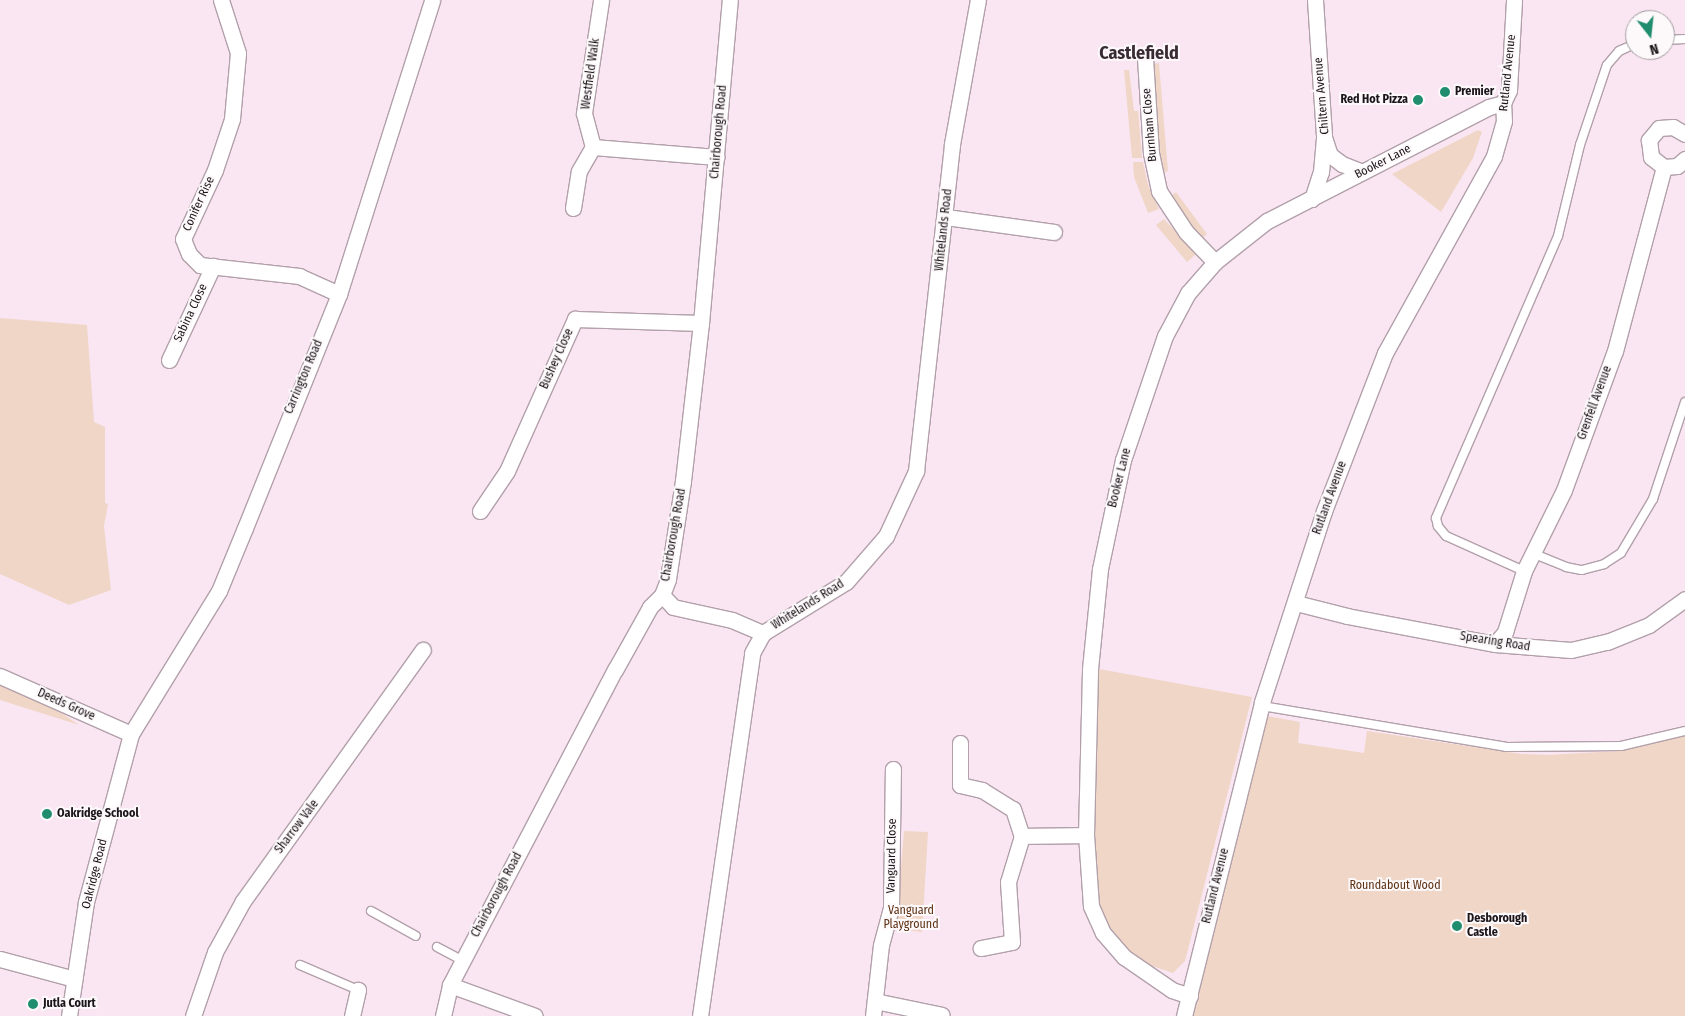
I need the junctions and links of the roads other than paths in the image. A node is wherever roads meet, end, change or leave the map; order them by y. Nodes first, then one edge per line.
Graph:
1 (221, 0) edge
2 (432, 0) edge
3 (601, 0) edge
4 (730, 0) edge
5 (978, 0) edge
6 (1315, 0) edge
7 (1514, 0) edge
8 (1625, 48) edge
9 (1145, 58) dead end
10 (1503, 103) junction
11 (1685, 134) edge
12 (1324, 136) junction
13 (593, 148) junction
14 (716, 157) junction
15 (1685, 159) edge
16 (1664, 167) junction
17 (1363, 172) junction
18 (1312, 199) junction
19 (574, 208) dead end
20 (946, 217) junction
21 (1054, 232) dead end
22 (1216, 262) junction
23 (213, 266) junction
24 (339, 294) junction
25 (701, 323) junction
26 (169, 360) dead end
27 (1685, 402) edge
28 (480, 511) dead end
29 (1532, 553) junction
30 (1524, 570) junction
31 (662, 595) junction
32 (1685, 599) edge
33 (1296, 603) junction
34 (762, 633) junction
35 (1494, 644) junction
36 (423, 650) dead end
37 (0, 676) edge
38 (1262, 706) junction
39 (1685, 731) edge
40 (131, 734) junction
41 (960, 743) dead end
42 (893, 769) dead end
43 (1086, 835) junction
44 (1022, 836) junction
45 (371, 911) dead end
46 (416, 936) dead end
47 (437, 947) dead end
48 (981, 948) dead end
49 (0, 959) edge
50 (463, 962) junction
51 (300, 965) dead end
52 (74, 979) junction
53 (450, 985) junction
54 (358, 990) joint
55 (1190, 996) junction
56 (874, 1008) edge
57 (942, 1015) dead end
58 (69, 1016) edge
59 (192, 1016) edge
60 (352, 1016) edge
61 (443, 1016) edge
62 (535, 1016) edge
63 (700, 1016) edge
64 (1184, 1016) edge

1 - 23 street, Conifer Rise
2 - 24 street, Carrington Road
3 - 13 street, Westfield Walk
4 - 14 street, Chairborough Road
5 - 20 street, Whitelands Road
6 - 12 street, Chiltern Avenue
7 - 10 street, Rutland Avenue
8 - 30 lane
9 - 22 street, Burnham Close
10 - 17 street, Booker Lane
10 - 33 street, Rutland Avenue
11 - 16 street
12 - 17 street, Chiltern Avenue
12 - 18 street
13 - 14 street
13 - 19 street
14 - 25 street, Chairborough Road
15 - 16 street
16 - 29 street, Grenfell Avenue
17 - 18 street, Booker Lane
18 - 22 street, Booker Lane
20 - 21 street
20 - 34 street, Whitelands Road
22 - 43 street, Booker Lane
23 - 24 street, Conifer Rise
23 - 26 street, Sabina Close
24 - 40 street, Carrington Road
25 - 28 street, Bushey Close
25 - 31 street, Chairborough Road
27 - 29 lane
29 - 30 street, Grenfell Avenue
30 - 35 street, Grenfell Avenue
31 - 34 street
31 - 50 street, Chairborough Road
32 - 35 street, Spearing Road
33 - 35 street, Spearing Road
33 - 38 street, Rutland Avenue
34 - 63 street, Whitelands Road
36 - 59 street, Sharrow Vale
37 - 40 street, Deeds Grove
38 - 39 lane
38 - 55 street, Rutland Avenue
40 - 52 street, Oakridge Road
41 - 44 street
42 - 56 street, Vanguard Close
43 - 44 street
43 - 55 street, Booker Lane
44 - 48 street
45 - 46 lane
47 - 50 lane
49 - 52 street
50 - 53 street, Chairborough Road
51 - 54 lane
52 - 58 street, Oakridge Road
53 - 61 street, Chairborough Road
53 - 62 street
54 - 60 street
55 - 64 street, Rutland Avenue
56 - 57 street, Vanguard Close

